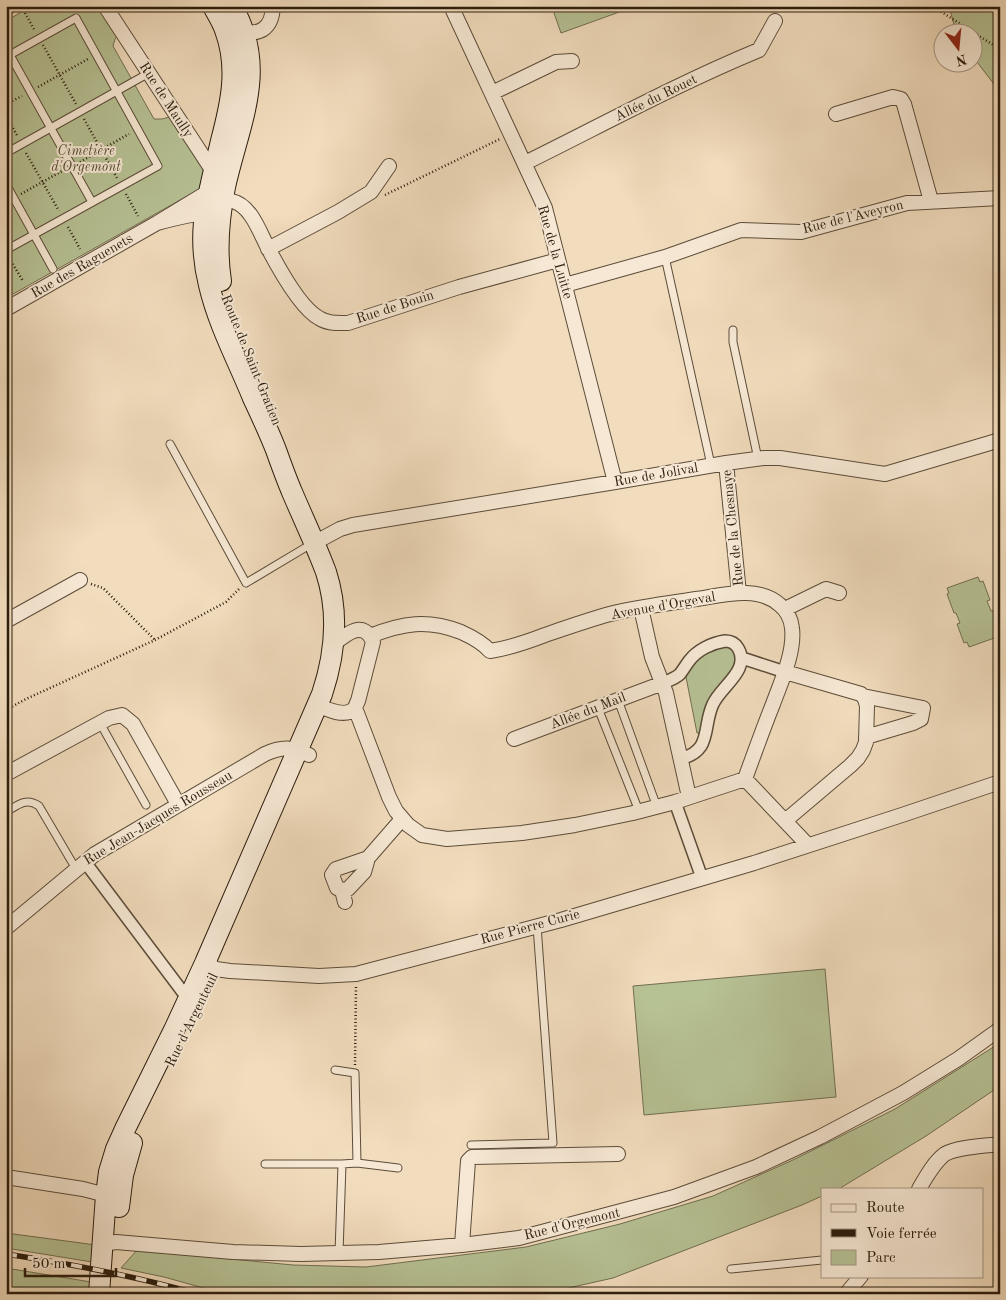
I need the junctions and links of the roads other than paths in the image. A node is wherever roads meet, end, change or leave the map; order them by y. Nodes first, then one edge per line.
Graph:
1 (105, 6) edge
2 (213, 6) edge
3 (273, 6) edge
4 (451, 6) edge
5 (233, 13) edge
6 (774, 21) dead end
7 (246, 42) junction
8 (8, 56) edge
9 (572, 61) dead end
10 (149, 73) junction
11 (116, 91) junction
12 (492, 93) junction
13 (836, 114) dead end
14 (51, 128) junction
15 (6, 153) edge
16 (524, 164) junction
17 (389, 166) dead end
18 (214, 173) junction
19 (6, 184) edge
20 (218, 197) junction
21 (1000, 198) edge
22 (931, 201) junction
23 (92, 202) junction
24 (205, 214) junction
25 (161, 222) junction
26 (34, 234) junction
27 (203, 235) junction
28 (268, 249) junction
29 (6, 251) edge
30 (665, 257) junction
31 (558, 260) junction
32 (53, 269) dead end
33 (565, 285) junction
34 (6, 309) edge
35 (733, 330) dead end
36 (1000, 440) edge
37 (170, 444) dead end
38 (758, 459) junction
39 (726, 462) junction
40 (711, 465) junction
41 (615, 482) junction
42 (320, 540) junction
43 (80, 580) road end
44 (739, 593) junction
45 (839, 593) dead end
46 (641, 608) junction
47 (785, 609) junction
48 (6, 621) edge
49 (370, 636) junction
50 (341, 638) junction
51 (742, 658) junction
52 (784, 672) junction
53 (663, 683) junction
54 (863, 696) junction
55 (618, 700) junction
56 (323, 708) junction
57 (598, 708) junction
58 (354, 709) junction
59 (100, 723) junction
60 (866, 737) junction
61 (514, 739) dead end
62 (303, 752) junction
63 (680, 759) junction
64 (6, 774) edge
65 (745, 779) junction
66 (1000, 782) edge
67 (682, 799) junction
68 (178, 804) junction
69 (146, 805) dead end
70 (657, 806) junction
71 (639, 811) junction
72 (6, 812) edge
73 (402, 819) junction
74 (785, 821) junction
75 (806, 846) junction
76 (368, 858) junction
77 (80, 865) junction
78 (702, 878) junction
79 (537, 926) junction
80 (6, 928) edge
81 (211, 966) junction
82 (188, 999) junction
83 (1000, 1029) edge
84 (335, 1070) dead end
85 (1000, 1144) edge
86 (471, 1145) dead end
87 (618, 1154) dead end
88 (357, 1163) junction
89 (265, 1164) dead end
90 (342, 1164) junction
91 (398, 1168) dead end
92 (6, 1177) edge
93 (920, 1188) edge
94 (106, 1195) junction
95 (118, 1212) junction
96 (109, 1244) junction
97 (462, 1245) junction
98 (339, 1253) junction
99 (821, 1260) edge
100 (731, 1269) dead end
101 (859, 1278) edge
102 (98, 1294) edge
103 (111, 1294) edge
104 (846, 1294) edge

1 - 10 street, Rue de Maully
2 - 5 main road
3 - 7 street, Route de Saint-Gratien
4 - 12 street, Rue de la Luitte
5 - 7 main road
6 - 16 street, Allée du Rouet
7 - 18 main road, Route de Saint-Gratien
7 - 20 main road, Route de Saint-Gratien
8 - 11 lane
8 - 14 lane
9 - 12 street
10 - 11 lane
10 - 18 street, Rue de Maully
11 - 14 lane
11 - 23 lane
12 - 16 street, Rue de la Luitte
13 - 22 street
14 - 15 lane
14 - 23 lane
16 - 31 street, Rue de la Luitte
17 - 28 street
18 - 20 main road, Route de Saint-Gratien
19 - 26 lane
20 - 24 main road, Route de Saint-Gratien
20 - 25 street, Rue des Raguenets
20 - 28 street, Rue de Bouin
20 - 42 main road, Route de Saint-Gratien
21 - 22 street, Rue de l'Aveyron
22 - 30 street, Rue de l'Aveyron
23 - 26 lane
24 - 25 street, Rue des Raguenets
24 - 27 main road, Route de Saint-Gratien
25 - 27 street
25 - 34 street, Rue des Raguenets
26 - 29 lane
26 - 32 lane
27 - 42 main road, Route de Saint-Gratien
28 - 31 street, Rue de Bouin
30 - 33 street, Rue de l'Aveyron
30 - 40 lane
31 - 33 street, Rue de la Luitte
33 - 41 street, Rue de la Luitte
35 - 38 lane
36 - 38 street, Rue de Jolival
37 - 42 lane
38 - 39 street, Rue de Jolival
39 - 40 street, Rue de Jolival
39 - 44 street, Rue de la Chesnaye
40 - 41 street, Rue de Jolival
41 - 42 street, Rue de Jolival
42 - 50 main road, Rue d'Argenteuil
43 - 48 street
44 - 46 street, Avenue d'Orgeval
44 - 47 street, Avenue d'Orgeval
45 - 47 street
46 - 49 street, Avenue d'Orgeval
46 - 53 street
47 - 52 street
49 - 50 street, Avenue d'Orgeval
49 - 58 street
50 - 56 main road, Rue d'Argenteuil
51 - 52 street
51 - 53 street
51 - 63 street
52 - 54 street
52 - 65 street
53 - 55 street, Allée du Mail
53 - 63 street
54 - 60 street
54 - 60 street
55 - 57 street, Allée du Mail
55 - 70 lane
56 - 58 street
56 - 62 main road, Rue d'Argenteuil
57 - 61 street, Allée du Mail
57 - 71 lane
58 - 73 street
59 - 64 street
59 - 68 street
59 - 69 lane
60 - 74 street
62 - 68 street, Rue Jean-Jacques Rousseau
62 - 81 main road, Rue d'Argenteuil
63 - 67 street
65 - 67 street
65 - 74 street
66 - 75 street, Rue Pierre Curie
67 - 70 street
67 - 78 street
68 - 77 street, Rue Jean-Jacques Rousseau
70 - 71 street
71 - 73 street
72 - 77 lane
73 - 76 street
74 - 75 street
75 - 78 street, Rue Pierre Curie
76 - 76 street
77 - 80 street, Rue Jean-Jacques Rousseau
77 - 82 street, Rue d'Argenteuil
78 - 79 street, Rue Pierre Curie
79 - 81 street, Rue Pierre Curie
79 - 86 lane
81 - 82 main road, Rue d'Argenteuil
81 - 95 main road, Rue d'Argenteuil
82 - 94 main road, Rue d'Argenteuil
83 - 97 street, Rue d'Orgemont
84 - 88 lane
85 - 93 street
87 - 97 street
88 - 90 lane
88 - 91 lane
89 - 90 lane
90 - 98 lane
92 - 94 street
94 - 95 street
94 - 96 main road, Rue d'Argenteuil
95 - 96 main road, Rue d'Argenteuil
96 - 98 street, Rue d'Orgemont
96 - 102 main road, Rue d'Argenteuil
96 - 103 main road, Rue d'Argenteuil
97 - 98 street, Rue d'Orgemont
99 - 100 lane
101 - 104 street

